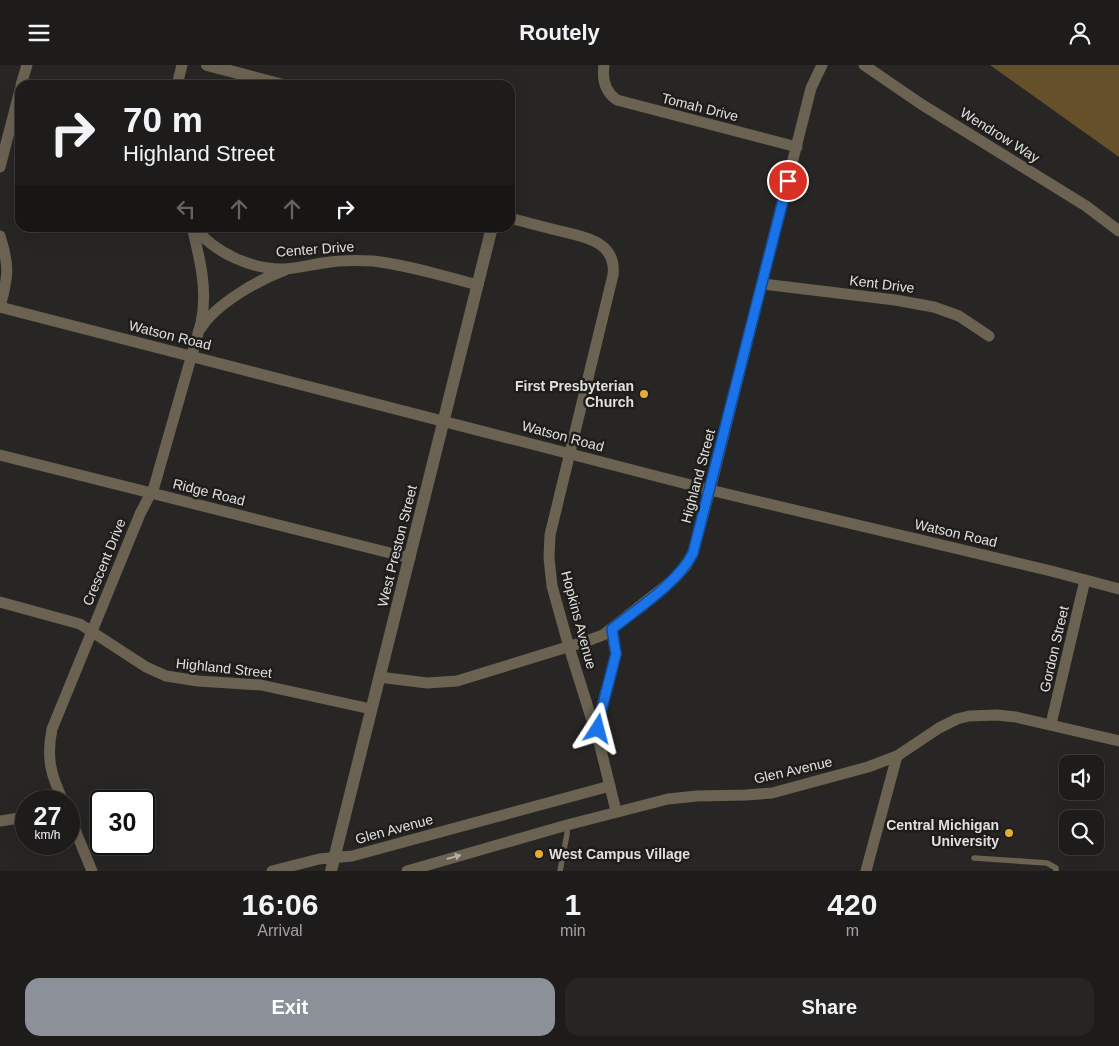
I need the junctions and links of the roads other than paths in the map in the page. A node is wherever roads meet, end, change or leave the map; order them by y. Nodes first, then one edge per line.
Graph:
1 (27, 65) edge
2 (182, 65) edge
3 (207, 65) edge
4 (604, 65) edge
5 (822, 65) edge
6 (864, 65) edge
7 (22, 80) edge
8 (179, 80) edge
9 (264, 80) edge
10 (15, 109) edge
11 (797, 147) junction
12 (0, 167) edge
13 (515, 219) edge
14 (1119, 231) edge
15 (194, 232) edge
16 (199, 232) edge
17 (491, 232) edge
18 (0, 236) edge
19 (288, 269) junction
20 (763, 284) junction
21 (478, 285) junction
22 (0, 307) edge
23 (198, 332) junction
24 (989, 336) dead end
25 (192, 356) junction
26 (444, 421) junction
27 (570, 454) junction
28 (0, 455) edge
29 (710, 490) junction
30 (152, 493) junction
31 (410, 558) junction
32 (1085, 580) junction
33 (1119, 589) edge
34 (0, 602) edge
35 (612, 629) junction
36 (92, 631) junction
37 (569, 647) junction
38 (380, 677) junction
39 (371, 709) junction
40 (1051, 724) junction
41 (1119, 741) edge
42 (600, 746) junction
43 (896, 756) junction
44 (610, 786) junction
45 (59, 790) edge
46 (616, 811) junction
47 (15, 819) edge
48 (0, 821) edge
49 (567, 825) junction
50 (80, 842) edge
51 (334, 858) junction
52 (974, 858) dead end
53 (92, 871) edge
54 (272, 871) edge
55 (331, 871) edge
56 (407, 871) edge
57 (560, 871) edge
58 (866, 871) edge
59 (1056, 871) edge

1 - 7 street
2 - 8 street
3 - 9 street
4 - 11 street, Tomah Drive
5 - 11 street, Highland Street
6 - 14 street, Wendrow Way
10 - 12 street
11 - 20 street, Highland Street
13 - 27 street, Hopkins Avenue
15 - 23 street, Crescent Drive
16 - 19 street, Center Drive
17 - 21 street, West Preston Street
18 - 22 street
19 - 21 street, Center Drive
19 - 23 street, Crescent Drive
20 - 24 street, Kent Drive
20 - 29 street, Highland Street
21 - 26 street, West Preston Street
22 - 25 street, Watson Road
23 - 25 street, Crescent Drive
25 - 26 street, Watson Road
25 - 30 street, Crescent Drive
26 - 27 street, Watson Road
26 - 31 street, West Preston Street
27 - 29 street, Watson Road
27 - 37 street, Hopkins Avenue
28 - 30 street, Ridge Road
29 - 32 street, Watson Road
29 - 35 street, Highland Street
30 - 31 street, Ridge Road
30 - 36 street, Crescent Drive
31 - 38 street, West Preston Street
32 - 33 street, Watson Road
32 - 40 street, Gordon Street
34 - 36 street, Highland Street
35 - 37 street, Highland Street
35 - 42 street, Hopkins Avenue
36 - 39 street, Highland Street
36 - 45 street, Crescent Drive
37 - 38 street, Highland Street
37 - 42 street, Hopkins Avenue
38 - 39 street, West Preston Street
39 - 51 street, West Preston Street
40 - 41 street, Glen Avenue
40 - 43 street, Glen Avenue
42 - 44 street, Hopkins Avenue
43 - 46 street, Glen Avenue
43 - 58 street
44 - 46 street, Hopkins Avenue
44 - 51 street, Glen Avenue
46 - 49 street, Glen Avenue
47 - 48 street
56 -> 49 street, Glen Avenue
49 - 57 lane
50 - 53 street
51 - 54 street, Glen Avenue
51 - 55 street, West Preston Street
52 - 59 lane

